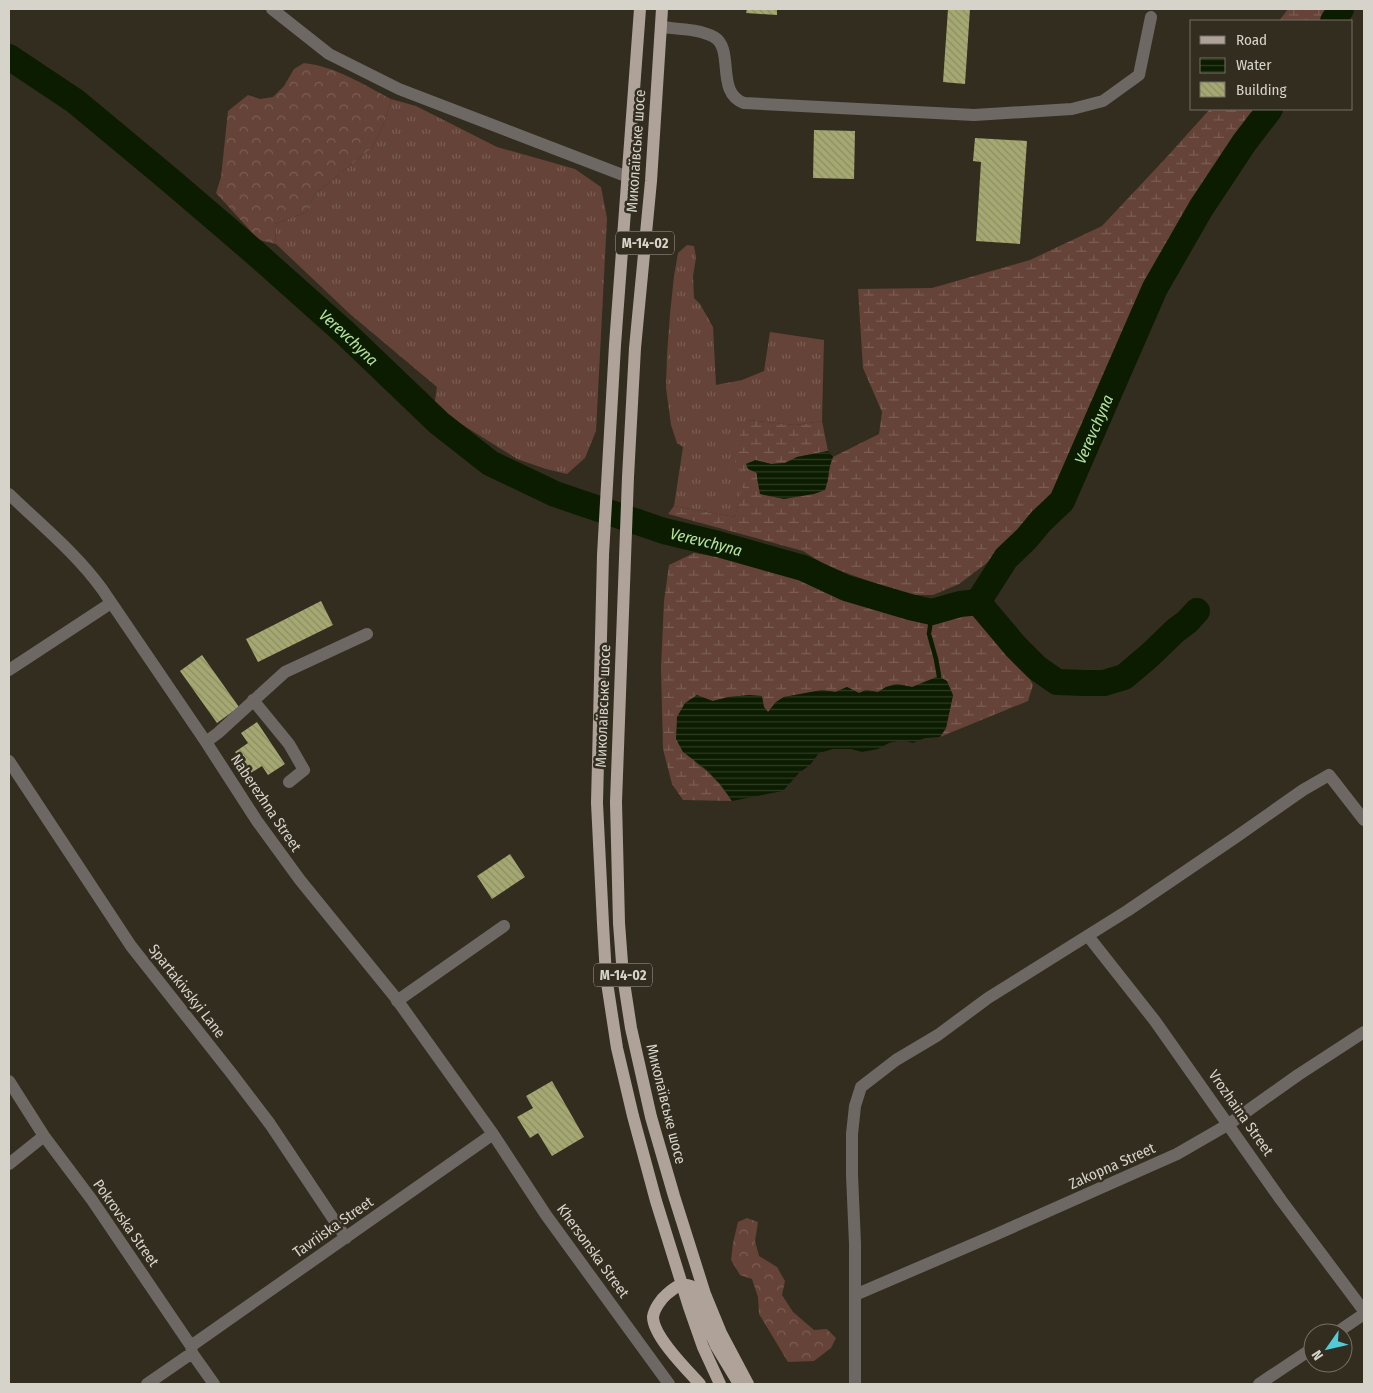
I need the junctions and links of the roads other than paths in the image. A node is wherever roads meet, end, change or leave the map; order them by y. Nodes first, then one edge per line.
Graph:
1 (272, 9) edge
2 (640, 9) edge
3 (662, 9) edge
4 (1151, 17) dead end
5 (661, 27) junction
6 (628, 177) junction
7 (9, 494) edge
8 (111, 603) junction
9 (367, 634) dead end
10 (9, 670) edge
11 (253, 700) junction
12 (206, 742) junction
13 (9, 761) edge
14 (289, 782) dead end
15 (1364, 820) edge
16 (504, 926) dead end
17 (1088, 936) junction
18 (398, 1002) junction
19 (1364, 1032) edge
20 (9, 1080) edge
21 (1228, 1124) junction
22 (493, 1134) junction
23 (44, 1136) junction
24 (9, 1164) edge
25 (346, 1238) junction
26 (681, 1284) junction
27 (855, 1295) junction
28 (1364, 1313) edge
29 (1350, 1323) edge
30 (192, 1350) junction
31 (1303, 1355) edge
32 (147, 1384) edge
33 (214, 1384) edge
34 (669, 1384) edge
35 (700, 1384) edge
36 (720, 1384) edge
37 (739, 1384) edge
38 (748, 1384) edge
39 (855, 1384) edge
40 (1259, 1384) edge

1 - 6 street
2 - 6 main road, Миколаївське шосе / М-14-02
3 - 5 main road, Миколаївське шосе / М-14-02
4 - 5 street
5 - 38 main road, Миколаївське шосе / М-14-02
6 - 26 main road, Миколаївське шосе / М-14-02
7 - 8 street, Naberezhna Street
8 - 10 street
8 - 12 street, Naberezhna Street
9 - 11 street
11 - 12 street
11 - 14 street
12 - 18 street, Naberezhna Street
13 - 25 street, Spartakivskyi Lane
15 - 17 street
16 - 18 street
17 - 21 street, Vrozhaina Street
17 - 27 street
18 - 22 street, Naberezhna Street
19 - 21 street, Zakopna Street
20 - 23 street, Pokrovska Street
21 - 27 street, Zakopna Street
21 - 28 street, Vrozhaina Street
22 - 25 street, Tavriiska Street
22 - 34 street, Khersonska Street
23 - 24 street
23 - 30 street, Pokrovska Street
25 - 30 street, Tavriiska Street
26 - 35 main road
26 - 36 main road, Миколаївське шосе / М-14-02
26 - 37 main road
27 - 39 street
28 - 29 street
30 - 32 street, Tavriiska Street
30 - 33 street, Pokrovska Street
31 - 40 street

